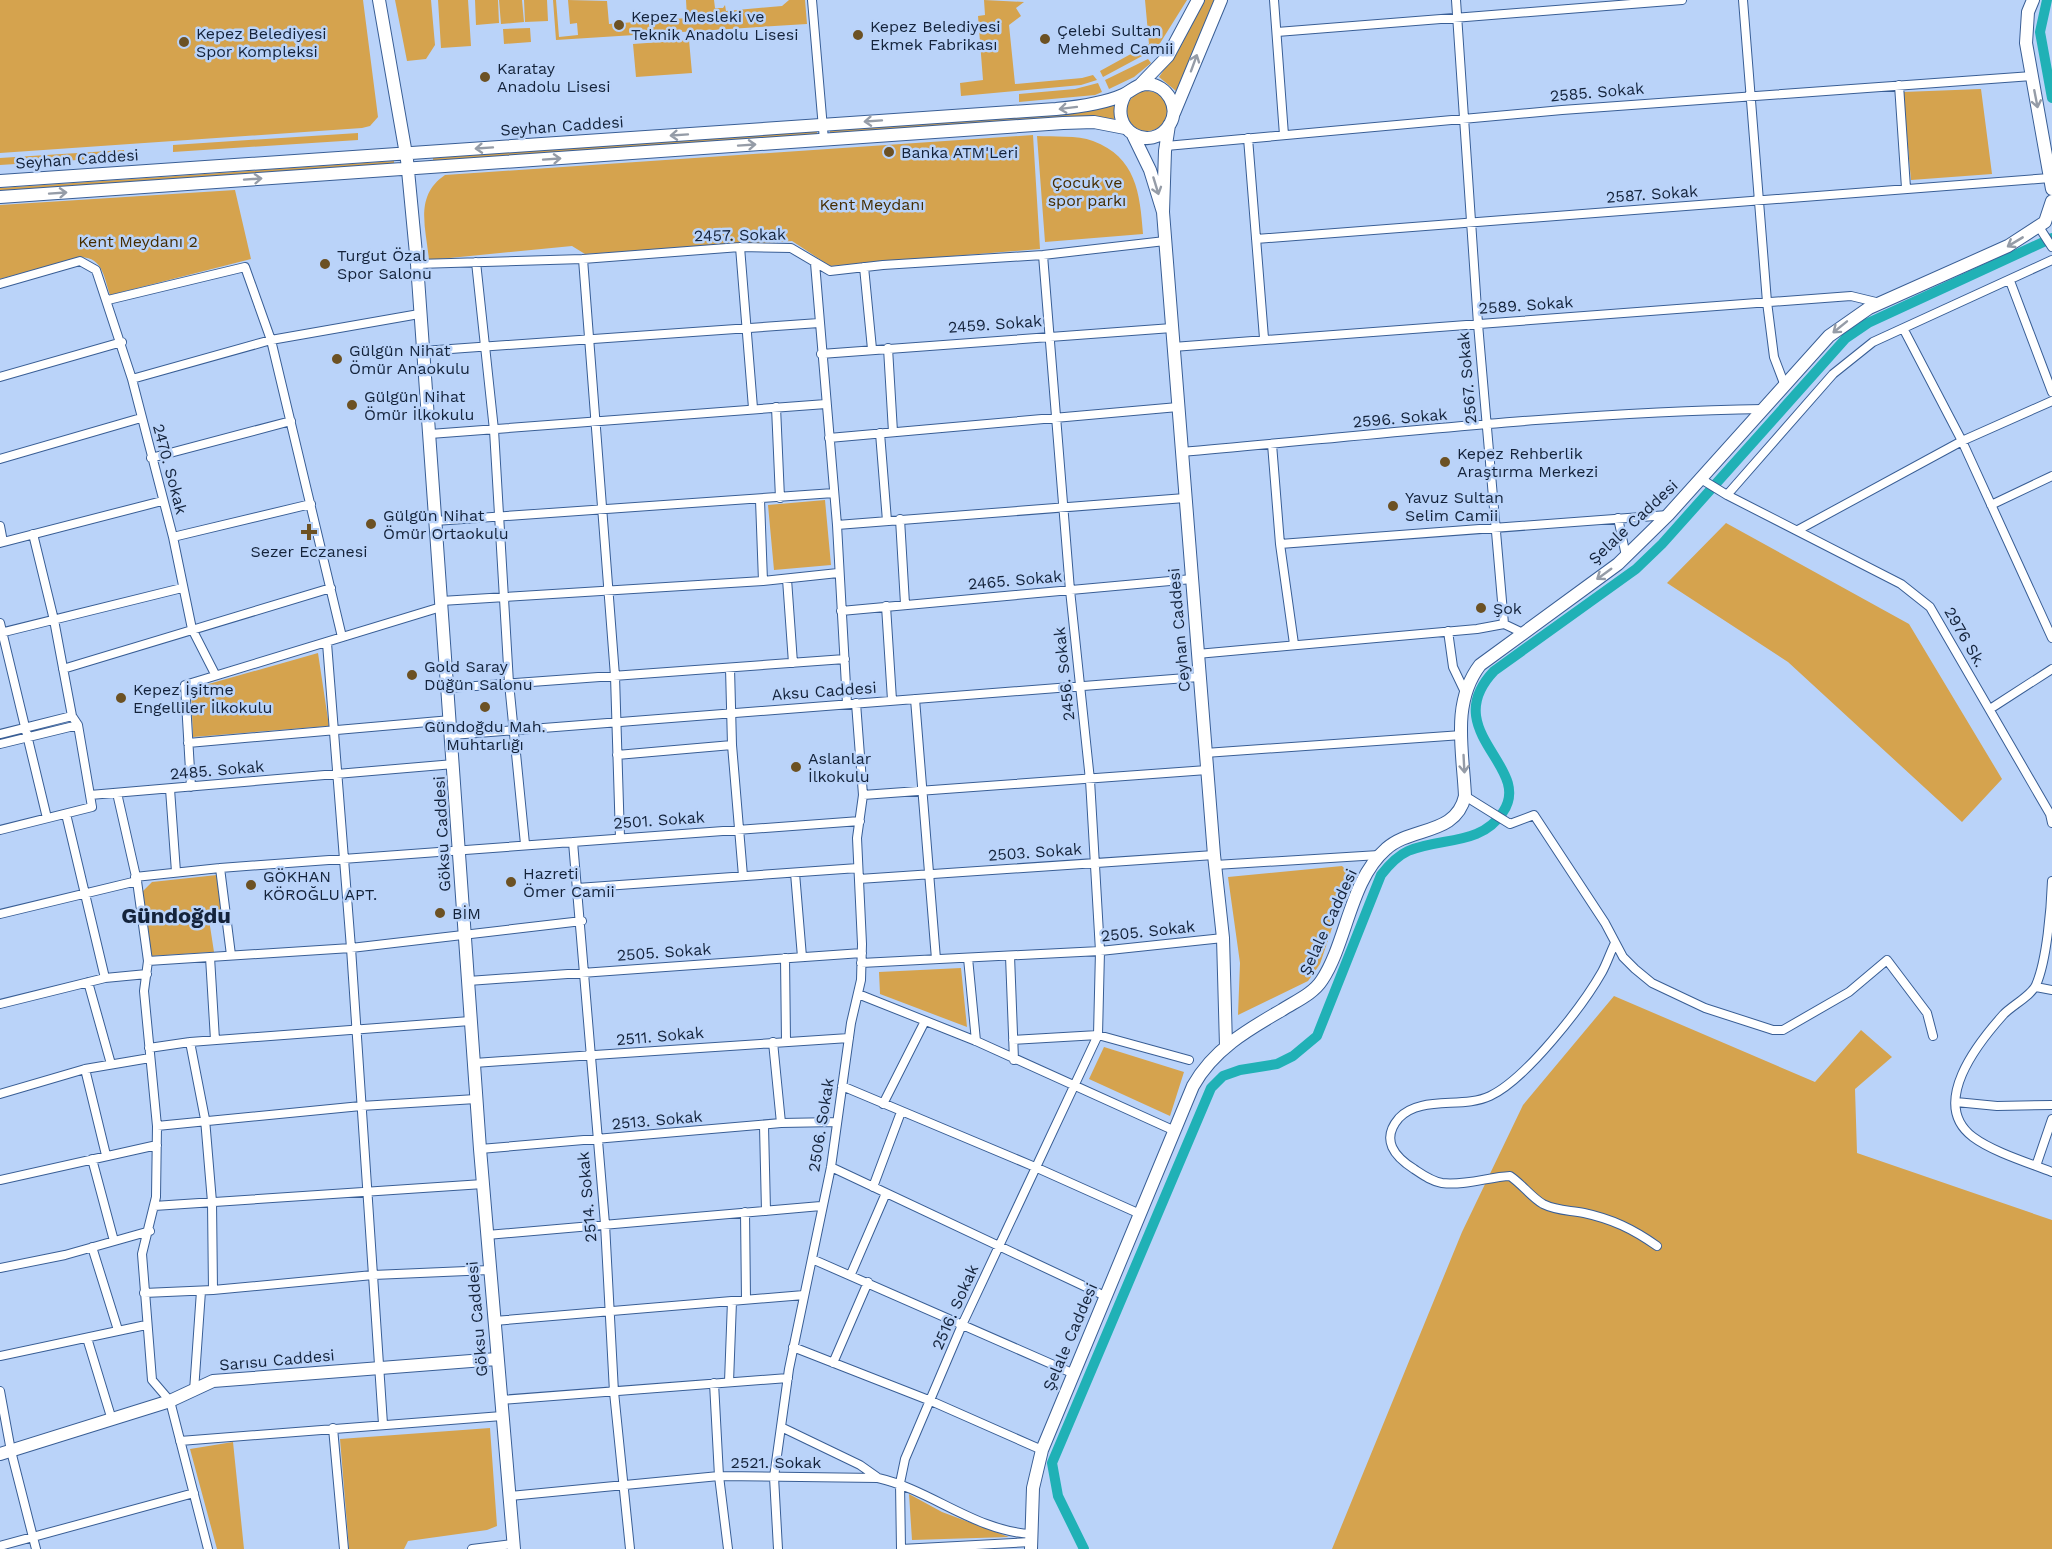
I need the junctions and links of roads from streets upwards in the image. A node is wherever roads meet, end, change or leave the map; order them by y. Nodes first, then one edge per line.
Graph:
1 (378, 0) edge
2 (812, 0) edge
3 (1198, 0) edge
4 (1221, 0) edge
5 (1274, 0) edge
6 (1456, 0) edge
7 (1682, 0) edge
8 (1743, 0) edge
9 (2033, 0) edge
10 (1458, 18) junction
11 (1277, 32) junction
12 (2032, 76) junction
13 (1140, 85) junction
14 (1899, 85) junction
15 (1125, 95) junction
16 (1750, 96) junction
17 (1465, 119) junction
18 (1171, 121) junction
19 (822, 125) junction
20 (1128, 130) junction
21 (1284, 135) junction
22 (1248, 138) junction
23 (824, 140) junction
24 (1166, 146) junction
25 (406, 153) junction
26 (408, 169) junction
27 (0, 181) edge
28 (2051, 184) edge
29 (1905, 188) junction
30 (0, 197) edge
31 (1760, 200) junction
32 (2052, 201) edge
33 (1163, 212) junction
34 (1470, 223) junction
35 (2043, 232) junction
36 (1256, 239) junction
37 (1165, 241) junction
38 (740, 247) junction
39 (2052, 247) edge
40 (1043, 255) junction
41 (583, 259) junction
42 (2052, 260) edge
43 (476, 262) junction
44 (815, 262) junction
45 (417, 264) junction
46 (864, 267) junction
47 (2010, 280) junction
48 (0, 284) edge
49 (108, 300) junction
50 (1767, 302) junction
51 (1881, 303) junction
52 (419, 314) junction
53 (819, 323) junction
54 (1478, 324) junction
55 (747, 328) junction
56 (1172, 328) junction
57 (1904, 330) junction
58 (1050, 335) junction
59 (589, 338) junction
60 (1264, 338) junction
61 (271, 340) junction
62 (122, 342) junction
63 (484, 345) junction
64 (1173, 347) junction
65 (888, 348) junction
66 (872, 349) junction
67 (423, 351) junction
68 (821, 354) junction
69 (0, 376) edge
70 (132, 378) junction
71 (1785, 386) junction
72 (2052, 392) edge
73 (2052, 401) edge
74 (826, 404) junction
75 (776, 407) junction
76 (1178, 407) junction
77 (753, 408) junction
78 (1764, 409) junction
79 (141, 418) junction
80 (1056, 418) junction
81 (291, 421) junction
82 (594, 422) junction
83 (1486, 425) junction
84 (494, 430) junction
85 (893, 432) junction
86 (430, 434) junction
87 (880, 434) junction
88 (829, 438) junction
89 (1962, 441) junction
90 (1272, 444) junction
91 (1182, 452) junction
92 (151, 458) junction
93 (0, 459) edge
94 (2052, 476) edge
95 (1701, 479) junction
96 (834, 493) junction
97 (1728, 495) junction
98 (780, 498) junction
99 (1185, 498) junction
100 (760, 500) junction
101 (162, 501) junction
102 (311, 504) junction
103 (1063, 505) junction
104 (1991, 505) junction
105 (601, 509) junction
106 (1668, 515) junction
107 (499, 516) junction
108 (1618, 518) junction
109 (900, 519) junction
110 (887, 520) junction
111 (435, 521) junction
112 (837, 525) junction
113 (0, 526) edge
114 (1496, 527) junction
115 (1797, 530) junction
116 (33, 534) junction
117 (173, 537) junction
118 (2, 542) edge
119 (1280, 544) junction
120 (1626, 556) junction
121 (838, 573) junction
122 (787, 579) junction
123 (1192, 579) junction
124 (763, 581) junction
125 (182, 588) junction
126 (331, 588) junction
127 (1070, 590) junction
128 (608, 592) junction
129 (505, 598) junction
130 (441, 604) junction
131 (905, 604) junction
132 (886, 606) junction
133 (841, 611) junction
134 (54, 620) junction
135 (0, 623) edge
136 (1504, 624) junction
137 (192, 629) junction
138 (1448, 631) junction
139 (1, 633) edge
140 (1522, 633) junction
141 (342, 637) junction
142 (2052, 638) edge
143 (327, 643) junction
144 (1294, 644) junction
145 (1197, 654) junction
146 (845, 659) junction
147 (793, 663) junction
148 (730, 668) junction
149 (63, 669) junction
150 (2052, 669) edge
151 (215, 674) junction
152 (615, 676) junction
153 (1199, 677) junction
154 (509, 683) junction
155 (1082, 686) junction
156 (448, 688) junction
157 (1464, 690) junction
158 (915, 699) junction
159 (892, 700) junction
160 (852, 704) junction
161 (1990, 709) junction
162 (731, 713) junction
163 (72, 716) junction
164 (450, 720) junction
165 (617, 722) junction
166 (78, 725) junction
167 (26, 728) junction
168 (333, 729) junction
169 (515, 730) junction
170 (0, 734) edge
171 (452, 735) junction
172 (1462, 735) junction
173 (28, 738) junction
174 (188, 743) junction
175 (0, 744) edge
176 (732, 745) junction
177 (1205, 753) junction
178 (616, 755) junction
179 (454, 764) junction
180 (1208, 770) junction
181 (337, 774) junction
182 (1090, 780) junction
183 (191, 787) junction
184 (170, 789) junction
185 (922, 791) junction
186 (117, 793) junction
187 (90, 795) junction
188 (863, 795) junction
189 (1465, 796) junction
190 (66, 814) junction
191 (2051, 817) edge
192 (47, 818) junction
193 (860, 821) junction
194 (738, 829) junction
195 (0, 830) edge
196 (620, 838) junction
197 (573, 842) junction
198 (525, 844) junction
199 (460, 850) junction
200 (1379, 855) junction
201 (343, 860) junction
202 (1214, 860) junction
203 (1095, 863) junction
204 (219, 868) junction
205 (858, 868) junction
206 (176, 872) junction
207 (795, 873) junction
208 (929, 875) junction
209 (743, 876) junction
210 (136, 879) junction
211 (859, 879) junction
212 (2052, 881) edge
213 (577, 888) junction
214 (84, 894) junction
215 (0, 914) edge
216 (582, 921) junction
217 (465, 937) junction
218 (1223, 938) junction
219 (1615, 943) junction
220 (351, 948) junction
221 (1100, 951) junction
222 (862, 953) junction
223 (231, 955) junction
224 (1010, 956) junction
225 (210, 957) junction
226 (802, 957) junction
227 (785, 958) junction
228 (968, 958) junction
229 (936, 959) junction
230 (148, 961) junction
231 (861, 963) junction
232 (585, 973) junction
233 (147, 974) junction
234 (105, 978) junction
235 (468, 981) junction
236 (88, 982) junction
237 (2036, 987) junction
238 (2052, 990) edge
239 (858, 994) junction
240 (0, 1004) edge
241 (925, 1020) junction
242 (470, 1021) junction
243 (355, 1030) junction
244 (1098, 1035) junction
245 (1933, 1036) dead end
246 (849, 1038) junction
247 (215, 1040) junction
248 (1013, 1040) junction
249 (786, 1041) junction
250 (976, 1041) junction
251 (190, 1042) junction
252 (773, 1042) junction
253 (1226, 1046) junction
254 (149, 1048) junction
255 (592, 1057) junction
256 (150, 1058) junction
257 (1014, 1060) junction
258 (1189, 1060) dead end
259 (474, 1063) junction
260 (111, 1065) junction
261 (85, 1069) junction
262 (1073, 1085) junction
263 (842, 1086) junction
264 (0, 1094) edge
265 (476, 1099) junction
266 (1956, 1102) junction
267 (883, 1104) junction
268 (2052, 1105) edge
269 (361, 1106) junction
270 (901, 1112) junction
271 (205, 1119) junction
272 (2052, 1119) edge
273 (837, 1122) junction
274 (781, 1123) junction
275 (157, 1126) junction
276 (764, 1126) junction
277 (1175, 1131) junction
278 (597, 1139) junction
279 (157, 1145) junction
280 (480, 1149) junction
281 (106, 1155) junction
282 (92, 1159) junction
283 (2036, 1166) junction
284 (831, 1167) junction
285 (1035, 1167) junction
286 (2052, 1172) edge
287 (0, 1180) edge
288 (483, 1184) junction
289 (873, 1187) junction
290 (367, 1192) junction
291 (886, 1193) junction
292 (212, 1202) junction
293 (154, 1206) junction
294 (821, 1206) junction
295 (766, 1210) junction
296 (745, 1212) junction
297 (1140, 1214) junction
298 (605, 1224) junction
299 (150, 1231) junction
300 (487, 1235) junction
301 (114, 1241) junction
302 (999, 1245) junction
303 (1657, 1246) dead end
304 (92, 1247) junction
305 (812, 1258) junction
306 (0, 1268) edge
307 (490, 1270) junction
308 (851, 1274) junction
309 (373, 1275) junction
310 (868, 1282) junction
311 (213, 1290) junction
312 (201, 1291) junction
313 (144, 1293) junction
314 (804, 1295) junction
315 (1106, 1296) junction
316 (746, 1299) junction
317 (732, 1301) junction
318 (611, 1313) junction
319 (494, 1321) junction
320 (146, 1325) junction
321 (962, 1325) junction
322 (118, 1330) junction
323 (87, 1338) junction
324 (793, 1347) junction
325 (0, 1356) edge
326 (497, 1359) junction
327 (833, 1363) junction
328 (380, 1368) junction
329 (1072, 1373) junction
330 (788, 1378) junction
331 (729, 1382) junction
332 (714, 1383) junction
333 (0, 1391) edge
334 (194, 1391) junction
335 (614, 1392) junction
336 (500, 1400) junction
337 (170, 1401) junction
338 (931, 1401) junction
339 (502, 1416) junction
340 (112, 1420) junction
341 (383, 1424) junction
342 (781, 1427) junction
343 (333, 1428) junction
344 (180, 1441) junction
345 (1042, 1450) junction
346 (5, 1453) edge
347 (719, 1476) junction
348 (774, 1477) junction
349 (878, 1478) junction
350 (900, 1483) junction
351 (622, 1485) junction
352 (194, 1493) junction
353 (510, 1496) junction
354 (33, 1539) junction
355 (1031, 1542) edge
356 (0, 1546) edge
357 (513, 1547) edge
358 (36, 1549) edge
359 (208, 1549) edge
360 (344, 1549) edge
361 (472, 1549) edge
362 (630, 1549) edge
363 (728, 1549) edge
364 (777, 1549) edge
365 (901, 1549) edge

1 - 25 street, Göksu Caddesi
2 - 19 street
3 - 13 street
18 -> 4 street, Ceyhan Caddesi
5 - 11 street
6 - 10 street, 2567. Sokak
7 - 10 street
8 - 16 street
9 - 12 street
10 - 11 street
10 - 17 street, 2567. Sokak
11 - 21 street
12 - 14 street, 2585. Sokak
12 -> 28 street
13 - 15 street
13 - 18 street
14 - 16 street, 2585. Sokak
14 - 29 street
15 -> 19 street, Seyhan Caddesi
15 - 20 street
16 - 17 street, 2585. Sokak
16 - 31 street
17 - 21 street, 2585. Sokak
17 - 34 street, 2567. Sokak
18 - 20 street
18 - 24 street, Ceyhan Caddesi
19 - 23 street
19 -> 25 street, Seyhan Caddesi
20 - 23 street, Seyhan Caddesi
20 -> 33 street, Ceyhan Caddesi
21 - 22 street, 2585. Sokak
22 - 24 street, 2585. Sokak
22 - 36 street
26 -> 23 street, Seyhan Caddesi
24 - 33 street, Ceyhan Caddesi
25 - 26 street, Göksu Caddesi
25 - 27 street, Seyhan Caddesi
30 -> 26 street, Seyhan Caddesi
26 - 45 street, Göksu Caddesi
28 - 29 street, 2587. Sokak
29 - 31 street, 2587. Sokak
31 - 34 street, 2587. Sokak
31 - 50 street
32 - 35 street
33 - 37 street, Ceyhan Caddesi
34 - 36 street, 2587. Sokak
34 - 54 street, 2567. Sokak
35 - 39 street
35 -> 51 street, Şelale Caddesi
36 - 60 street
37 - 40 street, 2457. Sokak
37 - 56 street, Ceyhan Caddesi
38 - 41 street, 2457. Sokak
38 - 44 street, 2457. Sokak
38 - 55 street
40 - 46 street, 2457. Sokak
40 - 58 street, 2456. Sokak
41 - 43 street, 2457. Sokak
41 - 59 street
42 - 47 street
43 - 45 street, 2457. Sokak
43 - 63 street
44 - 46 street, 2457. Sokak
44 - 53 street, 2506. Sokak
45 - 52 street, Göksu Caddesi
46 - 66 street
47 - 57 street
47 - 72 street
48 - 49 street, 2470. Sokak
49 - 61 street
49 - 62 street, 2470. Sokak
50 - 51 street, 2589. Sokak
50 - 54 street, 2589. Sokak
50 - 71 street
51 -> 71 street, Şelale Caddesi
52 - 61 street
52 - 67 street, Göksu Caddesi
53 - 55 street
53 - 68 street, 2506. Sokak
54 - 60 street, 2589. Sokak
54 - 83 street, 2567. Sokak
55 - 59 street
55 - 77 street
56 - 58 street, 2459. Sokak
56 - 64 street, Ceyhan Caddesi
57 - 89 street
57 - 97 street
58 - 65 street, 2459. Sokak
58 - 80 street, 2456. Sokak
59 - 63 street
59 - 82 street
60 - 64 street, 2589. Sokak
61 - 70 street
61 - 81 street
62 - 69 street
62 - 70 street, 2470. Sokak
63 - 67 street
63 - 84 street
64 - 76 street, Ceyhan Caddesi
65 - 66 street, 2459. Sokak
65 - 85 street
66 - 68 street, 2459. Sokak
67 - 86 street, Göksu Caddesi
68 - 74 street, 2506. Sokak
70 - 79 street, 2470. Sokak
71 - 78 street, Şelale Caddesi
73 - 89 street
74 - 75 street
74 - 88 street, 2506. Sokak
75 - 77 street
75 - 98 street
76 - 80 street
76 - 91 street, Ceyhan Caddesi
77 - 82 street
78 - 83 street, 2596. Sokak
78 - 95 street, Şelale Caddesi
79 - 92 street, 2470. Sokak
79 - 93 street
80 - 85 street
80 - 103 street, 2456. Sokak
81 - 92 street
81 - 102 street
82 - 84 street
82 - 105 street
83 - 90 street, 2596. Sokak
83 - 114 street, 2567. Sokak
84 - 86 street
84 - 107 street
85 - 87 street
86 - 111 street, Göksu Caddesi
87 - 88 street
87 - 110 street
88 - 96 street, 2506. Sokak
89 - 104 street
89 - 115 street
90 - 91 street, 2596. Sokak
90 - 119 street
91 - 99 street, Ceyhan Caddesi
92 - 101 street, 2470. Sokak
94 - 104 street
95 - 97 street, 2976 Sk.
95 - 106 street, Şelale Caddesi
96 - 98 street
96 - 112 street, 2506. Sokak
97 - 115 street, 2976 Sk.
98 - 100 street
99 - 103 street
99 - 123 street, Ceyhan Caddesi
100 - 105 street
100 - 124 street
101 - 116 street
101 - 117 street, 2470. Sokak
102 - 117 street
102 - 126 street
103 - 109 street
103 - 127 street, 2456. Sokak
104 - 142 street
105 - 107 street
105 - 128 street
106 - 108 street
106 - 120 street, Şelale Caddesi
107 - 111 street
107 - 129 street
108 - 114 street
108 - 120 street
109 - 110 street
109 - 131 street
110 - 112 street
111 - 130 street, Göksu Caddesi
112 - 121 street, 2506. Sokak
113 - 118 street
114 - 119 street
114 - 136 street, 2567. Sokak
115 - 161 street, 2976 Sk.
116 - 118 street
116 - 134 street
117 - 125 street, 2470. Sokak
119 - 144 street
120 -> 140 street, Şelale Caddesi
121 - 122 street
121 - 133 street, 2506. Sokak
122 - 124 street
122 - 147 street
123 - 127 street, 2465. Sokak
123 - 145 street, Ceyhan Caddesi
124 - 128 street
125 - 134 street
125 - 137 street, 2470. Sokak
126 - 137 street
126 - 141 street
127 - 131 street, 2465. Sokak
127 - 155 street, 2456. Sokak
128 - 129 street
128 - 152 street
129 - 130 street
129 - 154 street
130 - 141 street
130 - 156 street, Göksu Caddesi
131 - 132 street, 2465. Sokak
132 - 133 street, 2465. Sokak
132 - 159 street
133 - 146 street, 2506. Sokak
134 - 139 street
134 - 149 street
135 - 139 street
136 - 138 street
136 - 140 street
137 - 149 street
137 - 151 street, 2470. Sokak
138 - 144 street
138 - 157 street
139 - 167 street
140 - 157 street, Şelale Caddesi
141 - 143 street
143 - 151 street
143 - 168 street
144 - 145 street
145 - 153 street, Ceyhan Caddesi
146 - 147 street
146 - 160 street, 2506. Sokak
147 - 148 street
148 - 152 street
148 - 162 street
149 - 163 street
150 - 161 street
151 - 174 street
152 - 154 street
152 - 165 street
153 - 155 street, Aksu Caddesi
153 - 177 street, Ceyhan Caddesi
154 - 156 street
154 - 169 street
155 - 158 street, Aksu Caddesi
155 - 182 street, 2456. Sokak
156 - 164 street, Göksu Caddesi
157 - 172 street, Şelale Caddesi
158 - 159 street, Aksu Caddesi
158 - 185 street
159 - 160 street, Aksu Caddesi
160 - 162 street, Aksu Caddesi
160 - 188 street, 2506. Sokak
161 - 191 street, 2976 Sk.
162 - 165 street, Aksu Caddesi
162 - 176 street
163 - 166 street
163 - 167 street
164 - 168 street
164 - 171 street, Göksu Caddesi
165 - 169 street, Aksu Caddesi
165 - 178 street
166 - 173 street
166 - 187 street
167 - 170 street
167 - 173 street
168 - 174 street
168 - 181 street
169 - 171 street, Aksu Caddesi
169 - 198 street
171 - 179 street, Göksu Caddesi
172 - 177 street
172 -> 189 street, Şelale Caddesi
173 - 175 street
173 - 192 street
174 - 183 street
176 - 178 street
176 - 194 street
177 - 180 street, Ceyhan Caddesi
178 - 196 street
179 - 181 street, 2485. Sokak
179 - 199 street, Göksu Caddesi
180 - 182 street
180 - 202 street, Ceyhan Caddesi
181 - 183 street, 2485. Sokak
181 - 201 street
182 - 185 street
182 - 203 street, 2456. Sokak
183 - 184 street, 2485. Sokak
184 - 186 street, 2485. Sokak
184 - 206 street
185 - 188 street
185 - 208 street
186 - 187 street, 2485. Sokak
186 - 210 street
187 - 190 street
188 - 193 street, 2506. Sokak
189 - 200 street, Şelale Caddesi
189 - 219 street
190 - 192 street
190 - 214 street
192 - 195 street
193 - 194 street, 2501. Sokak
193 - 205 street, 2506. Sokak
194 - 196 street, 2501. Sokak
194 - 209 street
196 - 197 street, 2501. Sokak
197 - 198 street, 2501. Sokak
197 - 213 street, 2514. Sokak
198 - 199 street, 2501. Sokak
199 - 201 street, 2501. Sokak
199 - 217 street, Göksu Caddesi
200 - 202 street, 2503. Sokak
200 - 253 street, Şelale Caddesi
201 - 204 street, 2501. Sokak
201 - 220 street
202 - 203 street, 2503. Sokak
202 - 218 street, Ceyhan Caddesi
203 - 208 street, 2503. Sokak
203 - 221 street, 2456. Sokak
204 - 206 street, 2501. Sokak
204 - 223 street
205 - 207 street
205 - 211 street, 2506. Sokak
206 - 210 street, 2501. Sokak
207 - 209 street
207 - 226 street
208 - 211 street, 2503. Sokak
208 - 229 street
209 - 213 street
210 - 214 street, 2501. Sokak
210 - 230 street
211 - 222 street, 2506. Sokak
212 - 237 street
213 - 216 street, 2514. Sokak
214 - 215 street, 2501. Sokak
214 - 234 street
216 - 217 street
216 - 232 street, 2514. Sokak
217 - 220 street
217 - 235 street, Göksu Caddesi
218 - 221 street, 2505. Sokak
218 - 253 street, Ceyhan Caddesi
219 - 245 street
219 - 303 street
220 - 223 street
220 - 243 street
221 - 224 street, 2505. Sokak
221 - 244 street, 2456. Sokak
222 - 226 street, 2505. Sokak
222 - 231 street, 2506. Sokak
223 - 225 street
224 - 228 street, 2505. Sokak
224 - 248 street
225 - 230 street
225 - 247 street
226 - 227 street, 2505. Sokak
227 - 232 street, 2505. Sokak
227 - 249 street
228 - 229 street, 2505. Sokak
228 - 250 street
229 - 231 street, 2505. Sokak
230 - 233 street
231 - 239 street, 2506. Sokak
232 - 235 street, 2505. Sokak
232 - 255 street, 2514. Sokak
233 - 234 street
233 - 254 street
234 - 236 street
235 - 242 street, Göksu Caddesi
236 - 240 street
236 - 260 street
237 - 238 street
237 - 266 street
239 - 241 street
239 - 246 street, 2506. Sokak
241 - 250 street
241 - 267 street
242 - 243 street
242 - 259 street, Göksu Caddesi
243 - 247 street
243 - 269 street
244 - 248 street
244 - 258 street
244 - 262 street, 2456. Sokak
246 - 249 street, 2511. Sokak
246 - 263 street, 2506. Sokak
247 - 251 street
248 - 257 street
249 - 252 street, 2511. Sokak
250 - 257 street
251 - 254 street
251 - 271 street
252 - 255 street, 2511. Sokak
252 - 274 street
253 - 277 street, Şelale Caddesi
254 - 256 street
255 - 259 street, 2511. Sokak
255 - 278 street, 2514. Sokak
256 - 260 street
256 - 275 street
257 - 262 street
259 - 265 street, Göksu Caddesi
260 - 261 street
261 - 264 street
261 - 281 street
262 - 277 street
262 - 285 street, 2516. Sokak
263 - 267 street
263 - 273 street, 2506. Sokak
265 - 269 street
265 - 280 street, Göksu Caddesi
266 - 268 street
266 - 283 street
267 - 270 street
269 - 271 street
269 - 290 street
270 - 285 street
270 - 289 street
271 - 275 street
271 - 292 street
272 - 283 street
273 - 274 street, 2513. Sokak
273 - 284 street, 2506. Sokak
274 - 276 street, 2513. Sokak
275 - 279 street
276 - 278 street, 2513. Sokak
276 - 295 street
277 - 297 street, Şelale Caddesi
278 - 280 street, 2513. Sokak
278 - 298 street, 2514. Sokak
279 - 281 street
279 - 293 street
280 - 288 street, Göksu Caddesi
281 - 282 street
282 - 287 street
282 - 301 street
283 - 286 street
284 - 289 street
284 - 294 street, 2506. Sokak
285 - 297 street
285 - 302 street, 2516. Sokak
288 - 290 street
288 - 300 street, Göksu Caddesi
289 - 291 street
290 - 292 street
290 - 309 street
291 - 302 street
291 - 308 street
292 - 293 street
292 - 311 street
293 - 299 street
294 - 295 street
294 - 305 street, 2506. Sokak
295 - 296 street
296 - 298 street
296 - 316 street
297 - 315 street, Şelale Caddesi
298 - 300 street
298 - 318 street, 2514. Sokak
299 - 301 street
299 - 313 street
300 - 307 street, Göksu Caddesi
301 - 304 street
302 - 315 street
302 - 321 street, 2516. Sokak
304 - 306 street
304 - 322 street
305 - 308 street
305 - 314 street, 2506. Sokak
307 - 309 street
307 - 319 street, Göksu Caddesi
308 - 310 street
309 - 311 street
309 - 328 street
310 - 321 street
310 - 327 street
311 - 312 street
312 - 313 street
312 - 334 street
313 - 320 street
314 - 316 street
314 - 324 street, 2506. Sokak
315 - 329 street, Şelale Caddesi
316 - 317 street
317 - 318 street
317 - 331 street
318 - 319 street
318 - 335 street, 2514. Sokak
319 - 326 street, Göksu Caddesi
320 - 322 street
320 - 337 street
321 - 329 street
321 - 338 street, 2516. Sokak
322 - 323 street
323 - 325 street
323 - 340 street
324 - 327 street
324 - 330 street, 2506. Sokak
326 - 328 street, Sarısu Caddesi
326 - 336 street, Göksu Caddesi
327 - 338 street
328 - 334 street, Sarısu Caddesi
328 - 341 street
329 - 345 street, Şelale Caddesi
330 - 331 street
330 - 342 street, 2506. Sokak
331 - 332 street
332 - 335 street
332 - 347 street
333 - 346 street
334 - 337 street, Sarısu Caddesi
335 - 336 street
335 - 351 street, 2514. Sokak
336 - 339 street, Göksu Caddesi
337 - 340 street, Sarısu Caddesi
337 - 344 street
338 - 345 street
338 - 350 street, 2516. Sokak
339 - 341 street
339 - 353 street, Göksu Caddesi
340 - 346 street, Sarısu Caddesi
341 - 343 street
342 - 348 street, 2506. Sokak
342 - 349 street
343 - 344 street
343 - 360 street
344 - 352 street
345 - 355 street, Şelale Caddesi
346 - 354 street
347 - 348 street, 2521. Sokak
347 - 351 street, 2521. Sokak
347 - 363 street
348 - 349 street, 2521. Sokak
348 - 364 street, 2506. Sokak
349 - 350 street, 2521. Sokak
350 - 355 street, 2521. Sokak
350 - 365 street, 2516. Sokak
351 - 353 street, 2521. Sokak
351 - 362 street, 2514. Sokak
352 - 354 street
352 - 359 street
353 - 357 street, Göksu Caddesi
354 - 356 street
354 - 358 street
355 - 365 street
357 - 361 street

